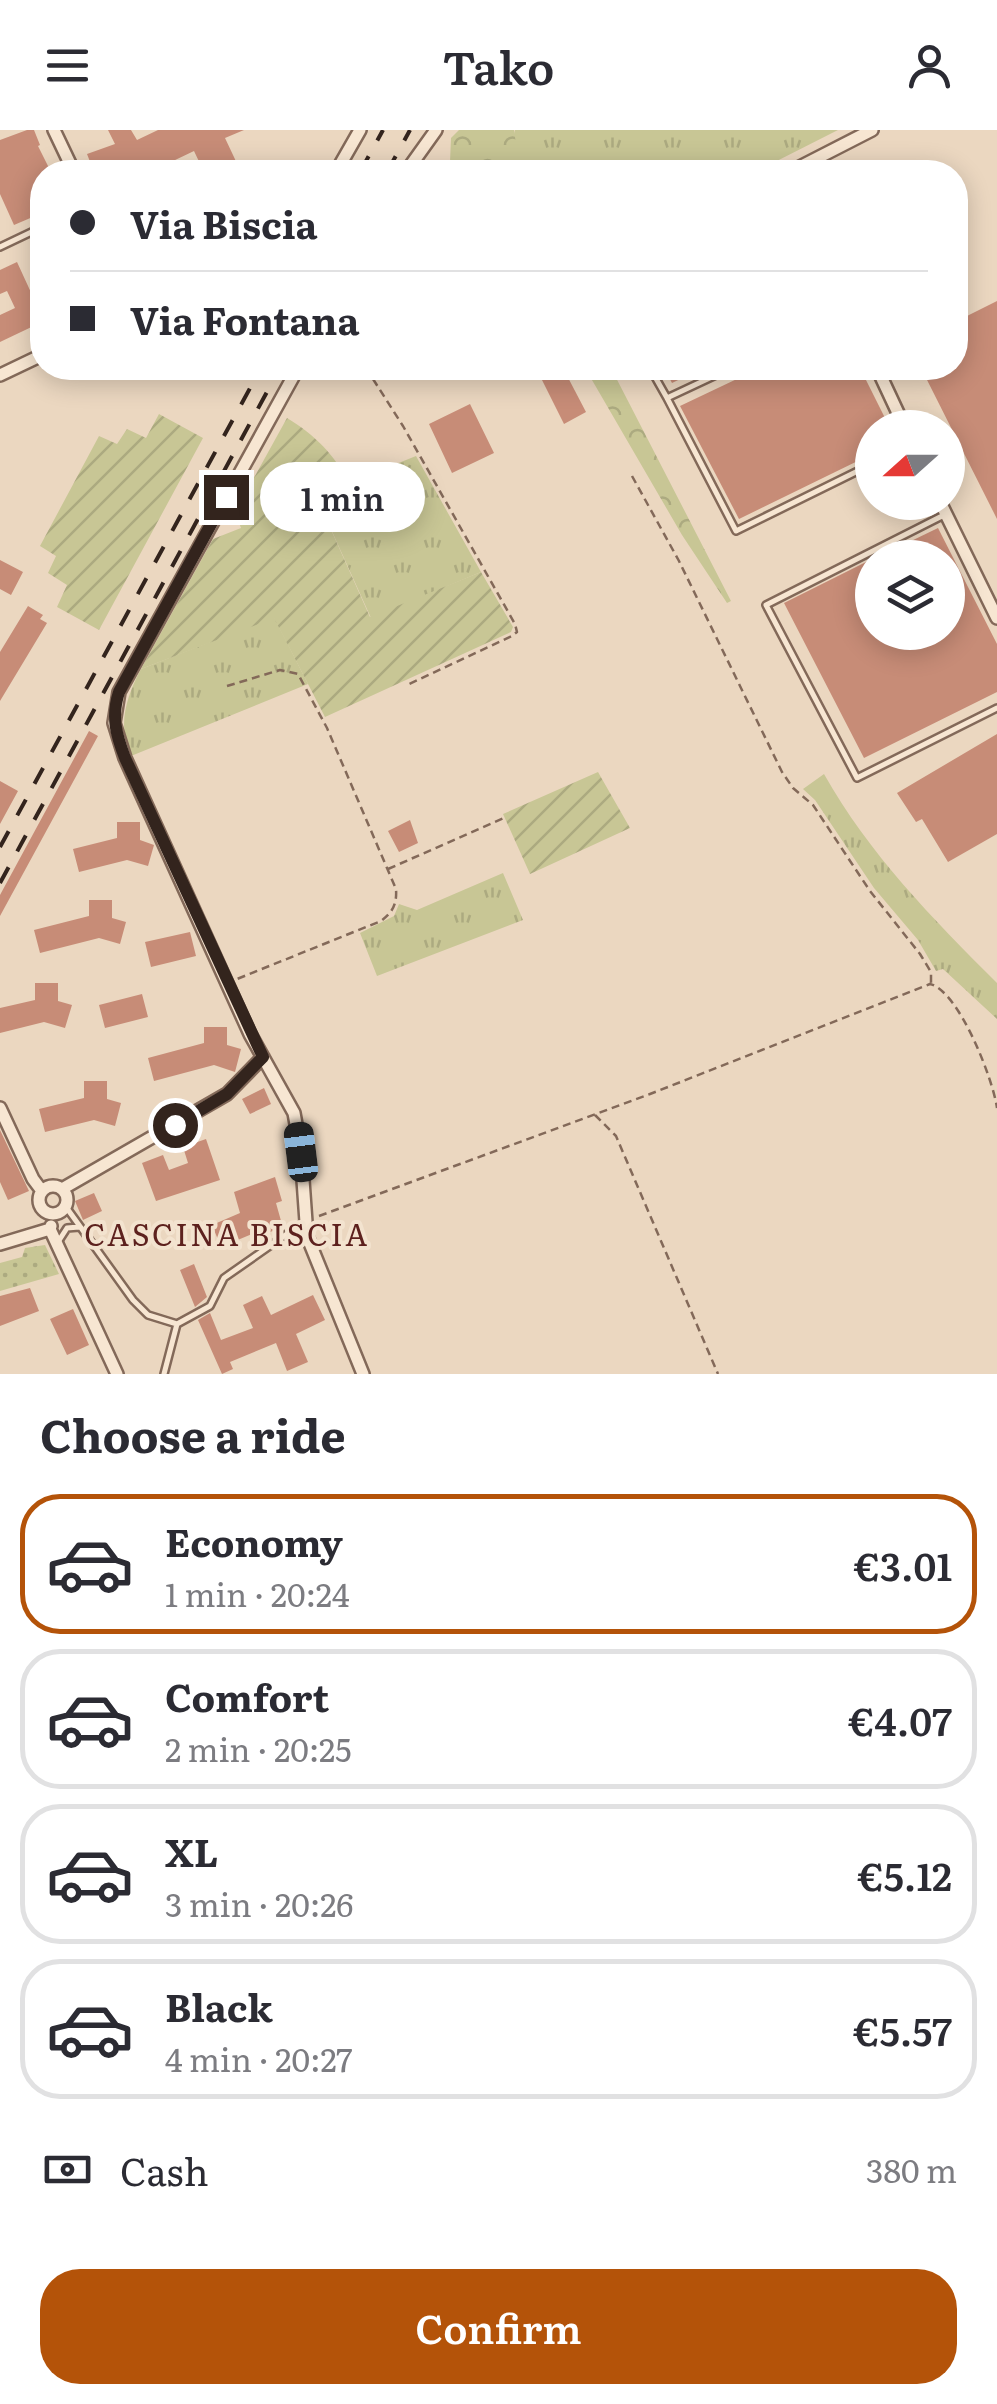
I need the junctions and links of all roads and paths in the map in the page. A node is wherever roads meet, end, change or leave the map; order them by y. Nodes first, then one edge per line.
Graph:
1 (54, 130) edge
2 (360, 130) edge
3 (436, 130) edge
4 (872, 130) edge
5 (68, 160) edge
6 (343, 160) edge
7 (415, 160) edge
8 (813, 160) edge
9 (30, 233) edge
10 (0, 247) edge
11 (30, 361) edge
12 (0, 375) edge
13 (291, 380) edge
14 (374, 380) edge
15 (657, 380) edge
16 (705, 380) edge
17 (883, 380) edge
18 (667, 398) junction
19 (897, 410) edge
20 (855, 472) edge
21 (632, 476) dead end
22 (921, 520) edge
23 (949, 520) edge
24 (997, 618) edge
25 (407, 685) dead end
26 (227, 686) dead end
27 (997, 708) edge
28 (506, 818) dead end
29 (388, 869) junction
30 (226, 983) junction
31 (930, 984) junction
32 (263, 1057) junction
33 (0, 1108) edge
34 (997, 1108) edge
35 (595, 1115) junction
36 (62, 1189) junction
37 (42, 1190) junction
38 (66, 1207) junction
39 (52, 1214) junction
40 (304, 1222) junction
41 (79, 1228) junction
42 (50, 1229) junction
43 (0, 1244) edge
44 (57, 1245) junction
45 (177, 1324) junction
46 (117, 1374) edge
47 (164, 1374) edge
48 (363, 1374) edge
49 (718, 1374) edge

1 - 5 street
2 - 6 street
3 - 7 street
4 - 8 street
9 - 10 lane
11 - 12 street
13 - 30 street
14 - 25 path
15 - 18 lane
16 - 18 lane
17 - 19 street
18 - 20 lane
21 - 31 path
22 - 27 lane
23 - 24 street
26 - 29 path
28 - 29 path
29 - 30 path
30 - 32 street
31 - 34 path
31 - 35 path
32 - 36 street
32 - 40 street
33 - 37 street
35 - 40 path
35 - 49 path
36 - 37 street
36 - 38 street
37 - 39 street
38 - 39 street
38 - 41 lane
39 - 42 street
40 - 45 lane
40 - 48 street
41 - 44 lane
41 - 45 lane
42 - 43 street
42 - 44 street
44 - 46 street
45 - 47 lane

